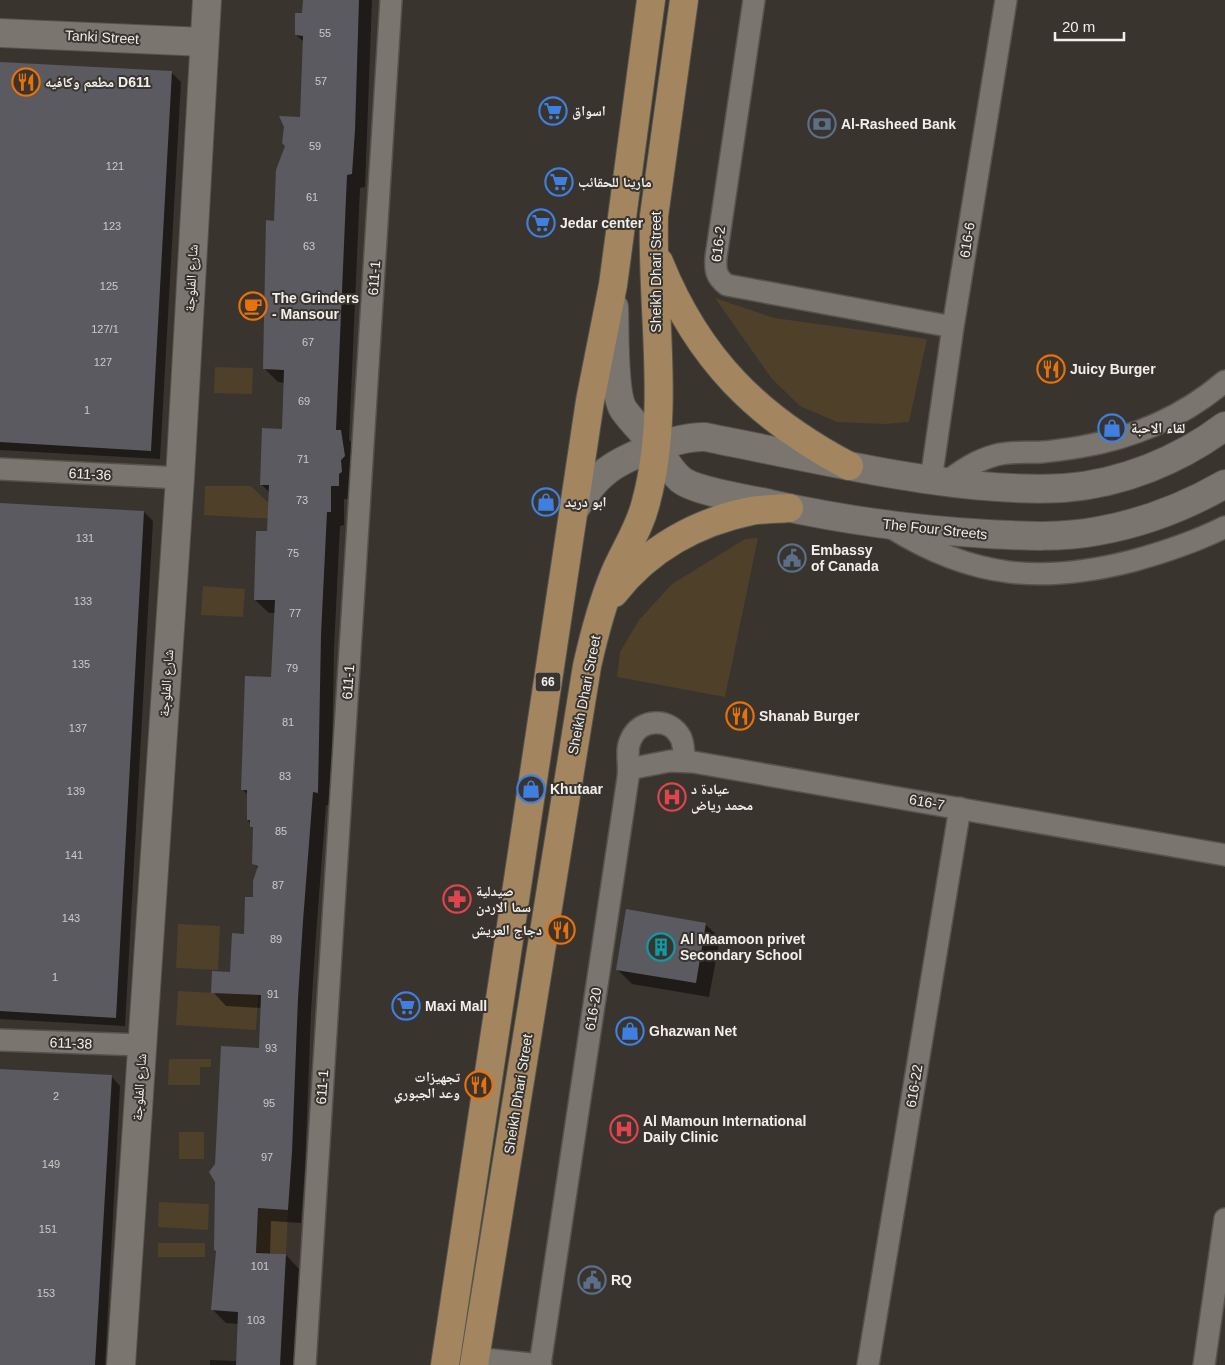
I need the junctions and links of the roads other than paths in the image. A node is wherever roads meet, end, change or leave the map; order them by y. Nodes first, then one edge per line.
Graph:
1 (207, 0) edge
2 (391, 0) edge
3 (651, 0) edge
4 (684, 0) edge
5 (754, 0) edge
6 (1006, 0) edge
7 (0, 33) edge
8 (204, 42) junction
9 (653, 249) junction
10 (613, 285) junction
11 (953, 327) junction
12 (1225, 381) edge
13 (1225, 426) edge
14 (656, 448) junction
15 (849, 466) junction
16 (0, 470) edge
17 (180, 478) junction
18 (939, 481) junction
19 (1225, 484) edge
20 (789, 508) junction
21 (574, 510) junction
22 (888, 525) junction
23 (1225, 527) edge
24 (603, 608) junction
25 (684, 761) junction
26 (629, 769) junction
27 (960, 808) junction
28 (1225, 855) edge
29 (0, 1040) edge
30 (142, 1045) junction
31 (1225, 1219) edge
32 (475, 1361) edge
33 (121, 1365) edge
34 (305, 1365) edge
35 (446, 1365) edge
36 (540, 1365) edge
37 (868, 1365) edge
38 (1204, 1365) edge

1 - 8 street, شارع الفلوجة
2 - 34 street, 611-1
3 - 10 main road, 66
4 - 9 main road, Sheikh Dhari Street
5 - 11 street, 616-2
6 - 11 street, 616-6
7 - 8 street, Tanki Street
8 - 17 street, شارع الفلوجة
9 - 14 main road, Sheikh Dhari Street
9 - 15 main road
10 - 14 street, The Four Streets
10 - 21 main road, 66
11 - 18 street, 616-6
12 - 18 street
13 - 18 street
14 - 15 street
14 - 20 street, The Four Streets
14 - 21 street
14 - 24 main road, Sheikh Dhari Street
15 - 18 street
16 - 17 street, 611-36
17 - 30 street, شارع الفلوجة
19 - 22 street, The Four Streets
20 - 22 street, The Four Streets
20 - 24 main road
21 - 35 main road, 66
22 - 23 street
24 - 32 main road, Sheikh Dhari Street
25 - 26 street, 616-7
25 - 26 street, 616-20
25 - 27 street, 616-7
26 - 36 street, 616-20
27 - 28 street, 616-7
27 - 37 street, 616-22
29 - 30 street, 611-38
30 - 33 street, شارع الفلوجة
31 - 38 street
32 - 36 street

